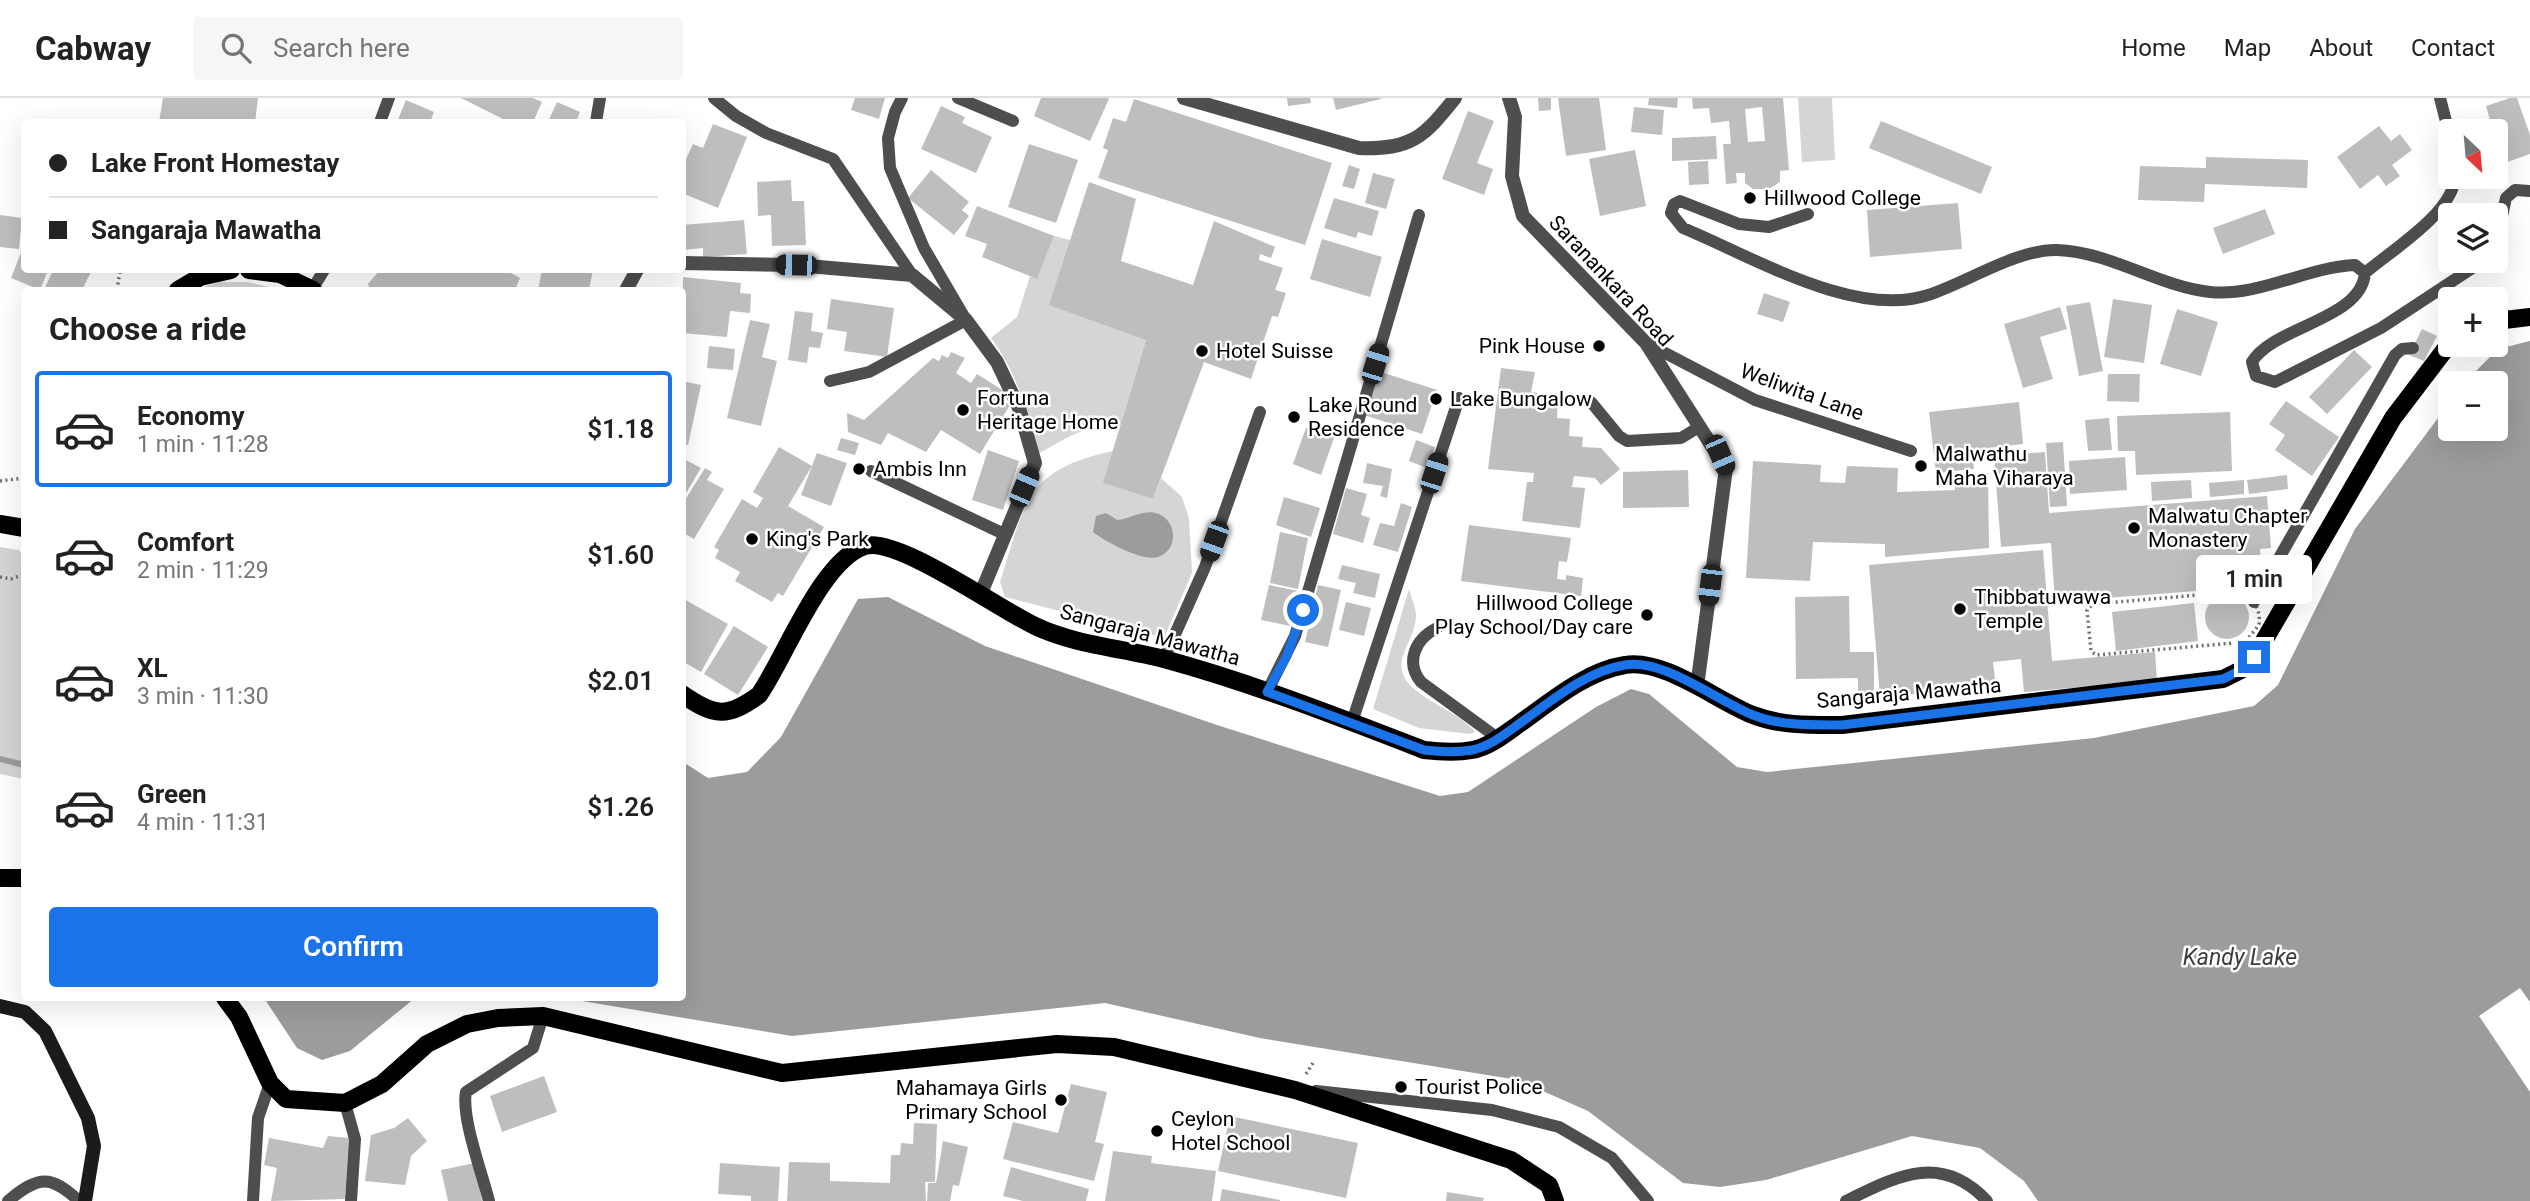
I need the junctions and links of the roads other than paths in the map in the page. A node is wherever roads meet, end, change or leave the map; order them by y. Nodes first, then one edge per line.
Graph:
1 (389, 98) edge
2 (600, 98) edge
3 (714, 98) edge
4 (902, 98) edge
5 (958, 98) edge
6 (1184, 98) edge
7 (1455, 98) edge
8 (1509, 98) edge
9 (2440, 98) edge
10 (381, 119) edge
11 (596, 119) edge
12 (2445, 119) edge
13 (1013, 121) dead end
14 (2454, 189) edge
15 (2529, 189) edge
16 (2505, 203) edge
17 (1419, 215) dead end
18 (1808, 215) dead end
19 (686, 263) edge
20 (2365, 272) junction
21 (218, 273) edge
22 (272, 273) edge
23 (2465, 273) edge
24 (912, 275) junction
25 (183, 287) edge
26 (306, 287) edge
27 (2530, 317) edge
28 (966, 320) junction
29 (2508, 320) edge
30 (1646, 343) junction
31 (2413, 348) dead end
32 (2438, 350) edge
33 (830, 381) dead end
34 (1458, 398) dead end
35 (1591, 402) dead end
36 (1261, 412) dead end
37 (1699, 427) junction
38 (1911, 451) dead end
39 (871, 471) dead end
40 (0, 524) edge
41 (21, 528) edge
42 (1004, 534) junction
43 (981, 593) junction
44 (2254, 602) road end
45 (1437, 628) dead end
46 (1164, 659) junction
47 (1696, 687) junction
48 (1267, 692) junction
49 (686, 697) edge
50 (1352, 722) junction
51 (1499, 738) junction
52 (0, 878) edge
53 (21, 878) edge
54 (227, 1001) edge
55 (0, 1006) edge
56 (543, 1016) junction
57 (270, 1083) junction
58 (1295, 1090) junction
59 (345, 1103) junction
60 (8, 1201) edge
61 (79, 1201) edge
62 (85, 1201) edge
63 (253, 1201) edge
64 (351, 1201) edge
65 (489, 1201) edge
66 (1555, 1201) edge
67 (1648, 1201) edge
68 (1846, 1201) edge
69 (1987, 1201) edge

1 - 10 lane
2 - 11 lane
3 - 24 lane
4 - 28 lane
5 - 13 lane
6 - 7 street
8 - 30 street, Saranankara Road
9 - 12 lane
14 - 20 lane
15 - 16 lane
17 - 48 lane
18 - 20 lane
19 - 24 street
20 - 23 lane
21 - 25 main road
22 - 26 main road
24 - 28 street
27 - 29 main road
28 - 33 lane
28 - 42 street
30 - 37 street, Saranankara Road
30 - 38 lane, Weliwita Lane
31 - 44 lane
32 - 47 main road, Sangaraja Mawatha
34 - 50 lane
35 - 37 lane
36 - 46 lane
37 - 47 street, Saranankara Road
39 - 42 lane
40 - 41 main road
42 - 43 street
43 - 46 main road, Sangaraja Mawatha
43 - 49 main road, Sangaraja Mawatha
45 - 51 lane
46 - 48 main road, Sangaraja Mawatha
47 - 51 main road, Sangaraja Mawatha
48 - 50 main road, Sangaraja Mawatha
50 - 51 main road, Sangaraja Mawatha
52 - 53 main road
54 - 57 main road
55 - 62 main road
56 - 58 main road
56 - 59 main road
56 - 65 lane
57 - 59 main road
57 - 63 lane
58 - 66 main road
58 - 67 lane
59 - 64 lane
60 - 61 lane
68 - 69 lane

